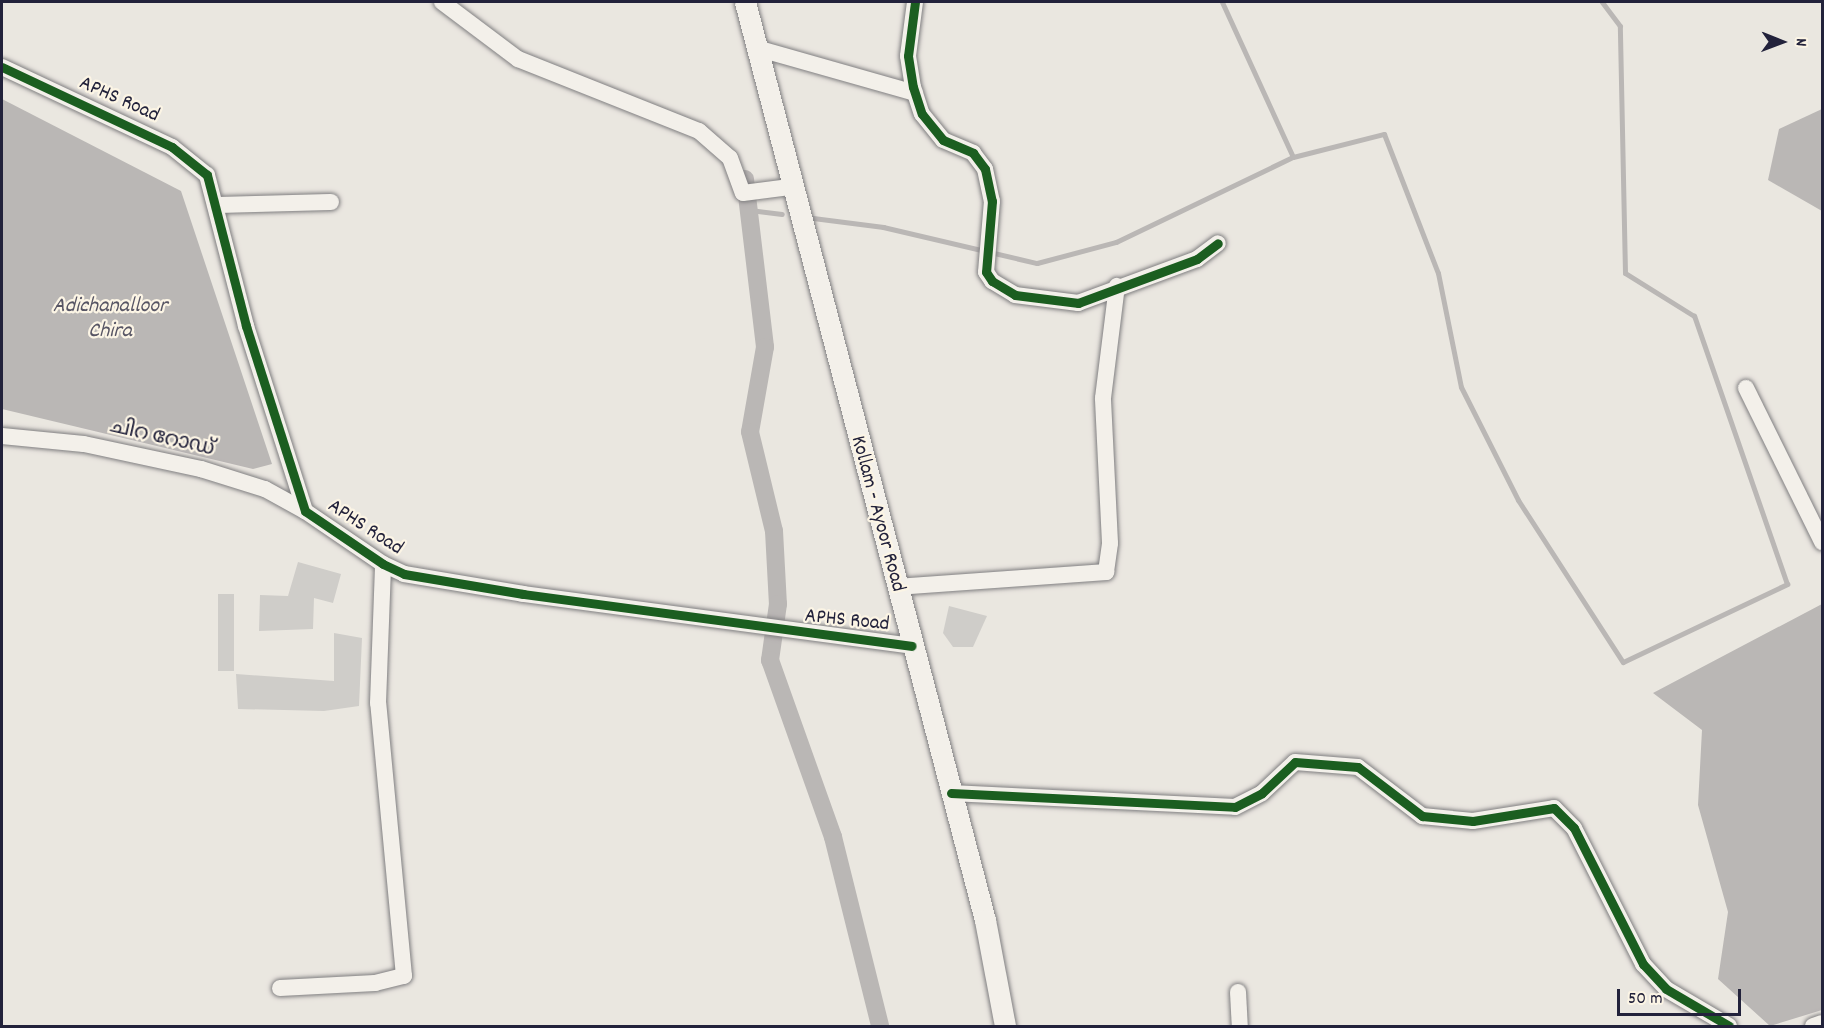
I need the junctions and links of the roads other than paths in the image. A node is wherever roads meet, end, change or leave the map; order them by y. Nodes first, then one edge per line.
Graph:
1 (442, 2) edge
2 (745, 2) edge
3 (915, 2) edge
4 (756, 48) junction
5 (2, 67) edge
6 (915, 93) junction
7 (790, 187) junction
8 (331, 202) dead end
9 (217, 206) junction
10 (1218, 243) dead end
11 (1117, 286) junction
12 (1746, 388) dead end
13 (2, 436) edge
14 (305, 511) junction
15 (1822, 542) edge
16 (383, 564) junction
17 (896, 587) junction
18 (912, 645) junction
19 (951, 793) junction
20 (280, 988) dead end
21 (1238, 992) dead end
22 (1822, 1023) edge
23 (1005, 1026) edge
24 (1240, 1026) edge
25 (1730, 1026) edge
26 (1813, 1026) edge

1 - 7 street
2 - 4 main road, Kollam - Ayoor Road
3 - 6 street
4 - 6 street
4 - 7 main road, Kollam - Ayoor Road
5 - 9 street, APHS Road
6 - 11 street
7 - 17 main road, Kollam - Ayoor Road
8 - 9 street
9 - 14 street, APHS Road
10 - 11 street
11 - 17 street
12 - 15 street
13 - 14 street, ചിറ റോഡ്
14 - 16 street, APHS Road
16 - 18 street, APHS Road
16 - 20 street
17 - 18 main road, Kollam - Ayoor Road
18 - 19 main road, Kollam - Ayoor Road
19 - 23 main road, Kollam - Ayoor Road
19 - 25 street
21 - 24 street
22 - 26 street

